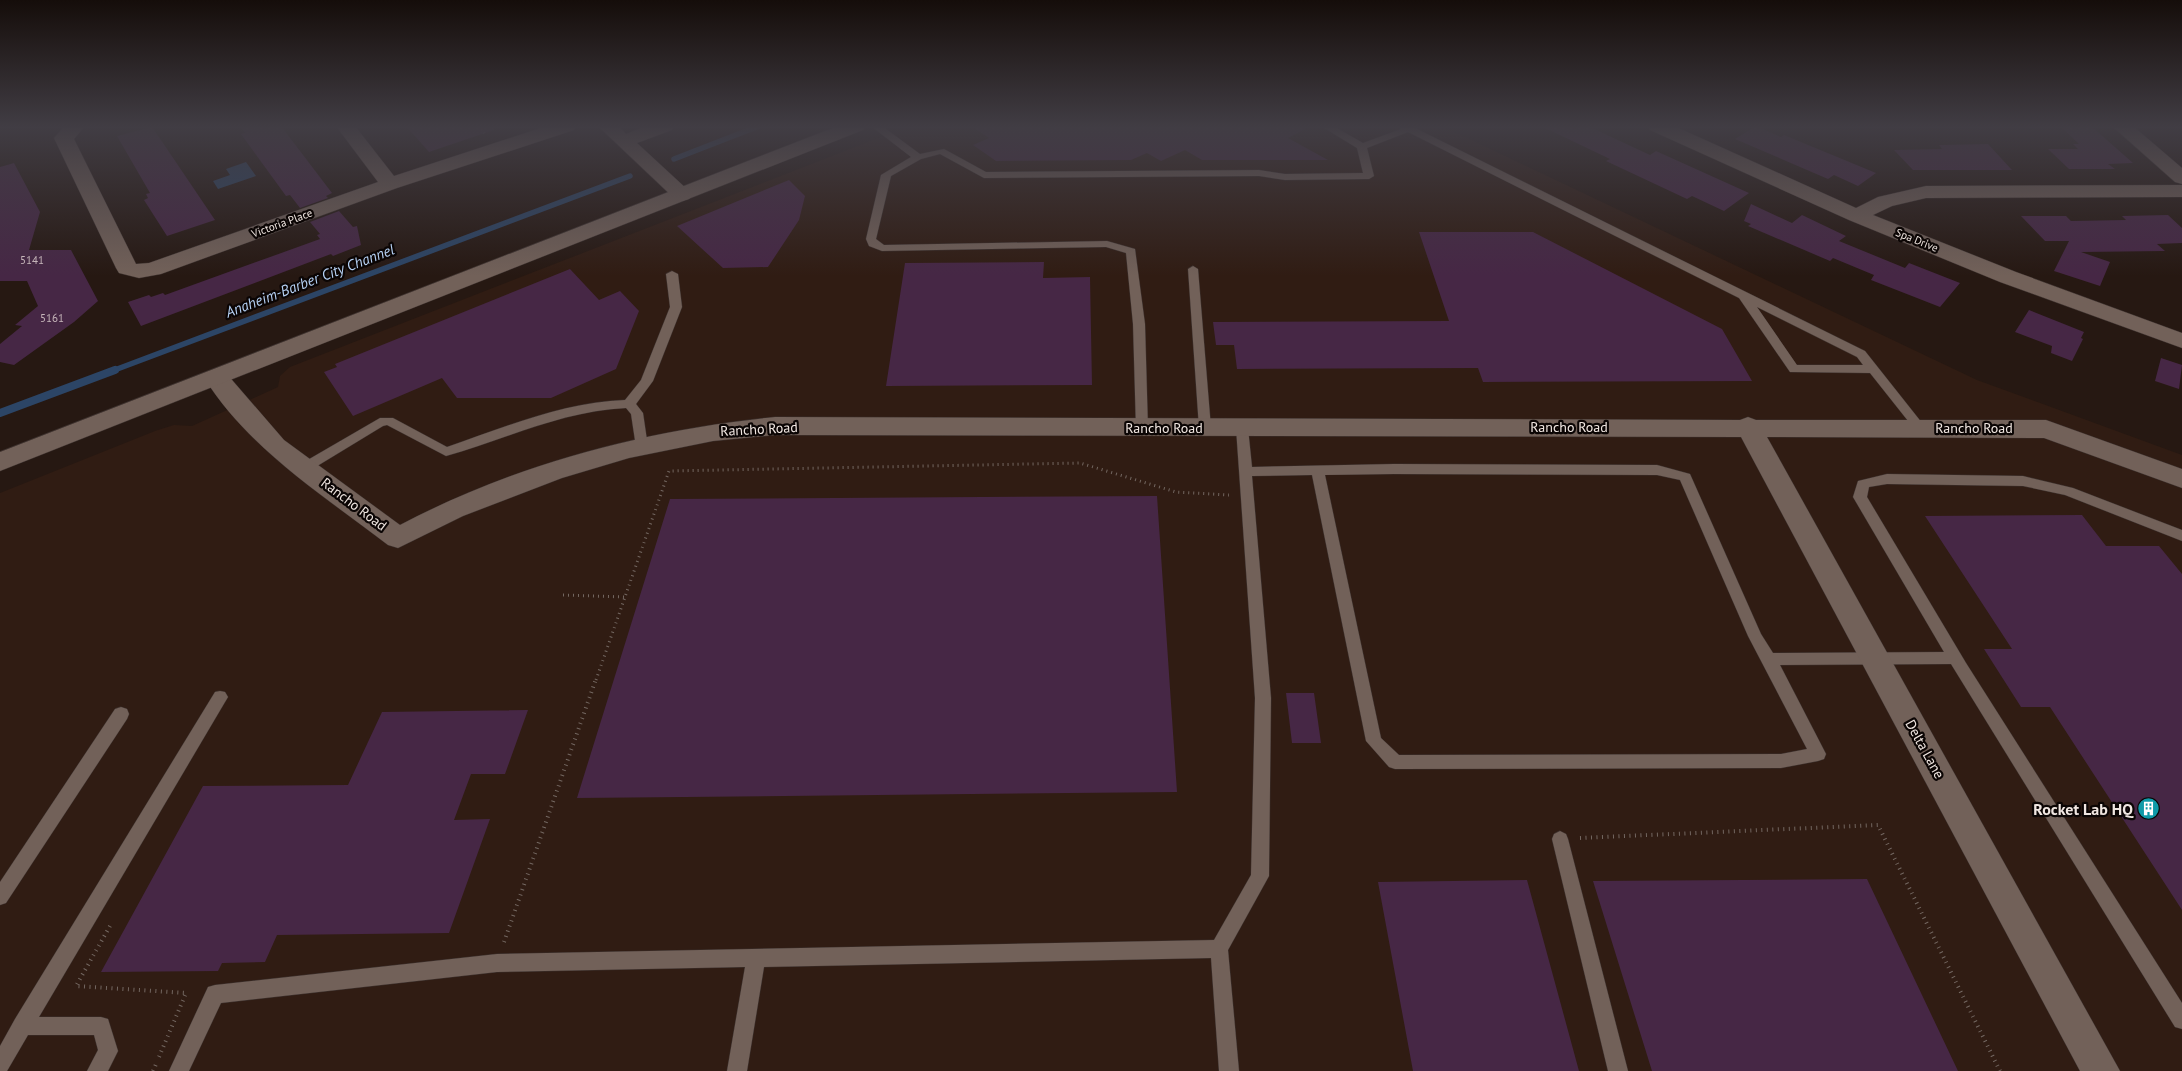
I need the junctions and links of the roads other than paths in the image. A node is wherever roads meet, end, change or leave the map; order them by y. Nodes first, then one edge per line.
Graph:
1 (82, 176) edge
2 (384, 176) edge
3 (414, 176) edge
4 (661, 176) edge
5 (730, 176) edge
6 (886, 176) edge
7 (1279, 176) edge
8 (1369, 176) edge
9 (1504, 176) edge
10 (1769, 176) edge
11 (390, 184) junction
12 (2182, 191) edge
13 (682, 195) junction
14 (1856, 216) junction
15 (1193, 269) dead end
16 (672, 274) dead end
17 (1743, 295) junction
18 (2182, 341) edge
19 (1875, 369) junction
20 (217, 379) junction
21 (629, 404) junction
22 (1748, 426) junction
23 (1142, 428) junction
24 (1205, 428) junction
25 (1242, 428) junction
26 (1920, 428) junction
27 (642, 447) junction
28 (0, 462) edge
29 (304, 468) junction
30 (1318, 471) junction
31 (1245, 472) junction
32 (2182, 479) edge
33 (2182, 536) edge
34 (1875, 657) junction
35 (1956, 658) junction
36 (1769, 659) junction
37 (220, 697) dead end
38 (120, 714) dead end
39 (1560, 839) road end
40 (0, 897) edge
41 (1218, 949) junction
42 (756, 958) junction
43 (2182, 1020) edge
44 (22, 1026) junction
45 (0, 1064) edge
46 (97, 1071) edge
47 (179, 1071) edge
48 (737, 1071) edge
49 (1229, 1071) edge
50 (1618, 1071) edge
51 (2102, 1071) edge

1 - 11 street, Victoria Place
2 - 11 street
3 - 11 street, Victoria Place
4 - 13 street
5 - 13 street
6 - 23 lane
7 - 8 lane
9 - 17 lane
10 - 14 street, Spa Drive
12 - 14 street
13 - 20 street
14 - 18 street, Spa Drive
15 - 24 lane
16 - 21 lane
17 - 19 lane
17 - 19 lane
19 - 26 lane
20 - 28 street
20 - 29 street, Rancho Road
21 - 27 lane
21 - 29 lane
22 - 25 street, Rancho Road
22 - 26 street, Rancho Road
22 - 34 street, Delta Lane
23 - 24 street, Rancho Road
23 - 27 street, Rancho Road
24 - 25 street, Rancho Road
25 - 31 lane
26 - 32 street, Rancho Road
27 - 29 street, Rancho Road
30 - 31 lane
30 - 36 lane
30 - 36 lane
31 - 41 lane
33 - 35 lane
34 - 35 lane
34 - 36 lane
34 - 51 street, Delta Lane
35 - 43 lane
37 - 44 lane
38 - 40 lane
39 - 50 lane
41 - 42 lane
41 - 49 lane
42 - 47 lane
42 - 48 lane
44 - 45 lane
44 - 46 lane

